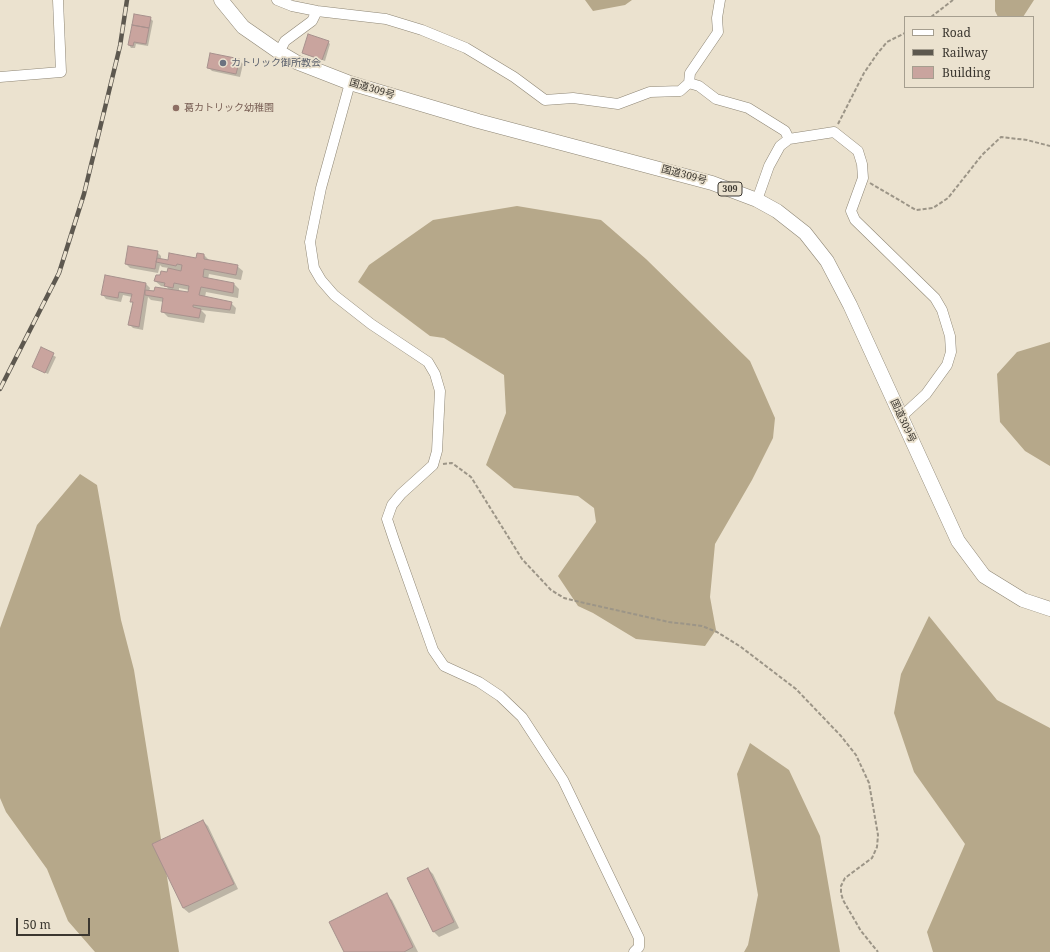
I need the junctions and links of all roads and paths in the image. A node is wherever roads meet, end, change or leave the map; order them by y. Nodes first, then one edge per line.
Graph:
1 (58, 0) edge
2 (222, 0) edge
3 (277, 0) edge
4 (720, 0) edge
5 (953, 0) edge
6 (317, 11) junction
7 (932, 16) edge
8 (904, 33) edge
9 (279, 52) junction
10 (0, 77) edge
11 (350, 83) junction
12 (689, 83) junction
13 (834, 132) junction
14 (789, 139) junction
15 (1050, 146) edge
16 (862, 178) junction
17 (757, 200) junction
18 (901, 417) junction
19 (433, 465) junction
20 (1050, 609) edge
21 (634, 952) edge
22 (878, 952) edge

1 - 10 street
2 - 9 highway, 国道309号 / 309
3 - 6 street
4 - 12 street
5 - 7 path
6 - 9 street
6 - 12 street
8 - 13 path
9 - 11 highway, 国道309号 / 309
11 - 17 highway, 国道309号 / 309
11 - 19 street
12 - 14 street
13 - 14 street
13 - 16 street
14 - 17 street
15 - 16 path
16 - 18 street
17 - 18 highway, 国道309号 / 309
18 - 20 highway, 国道309号 / 309
19 - 21 street
19 - 22 path

